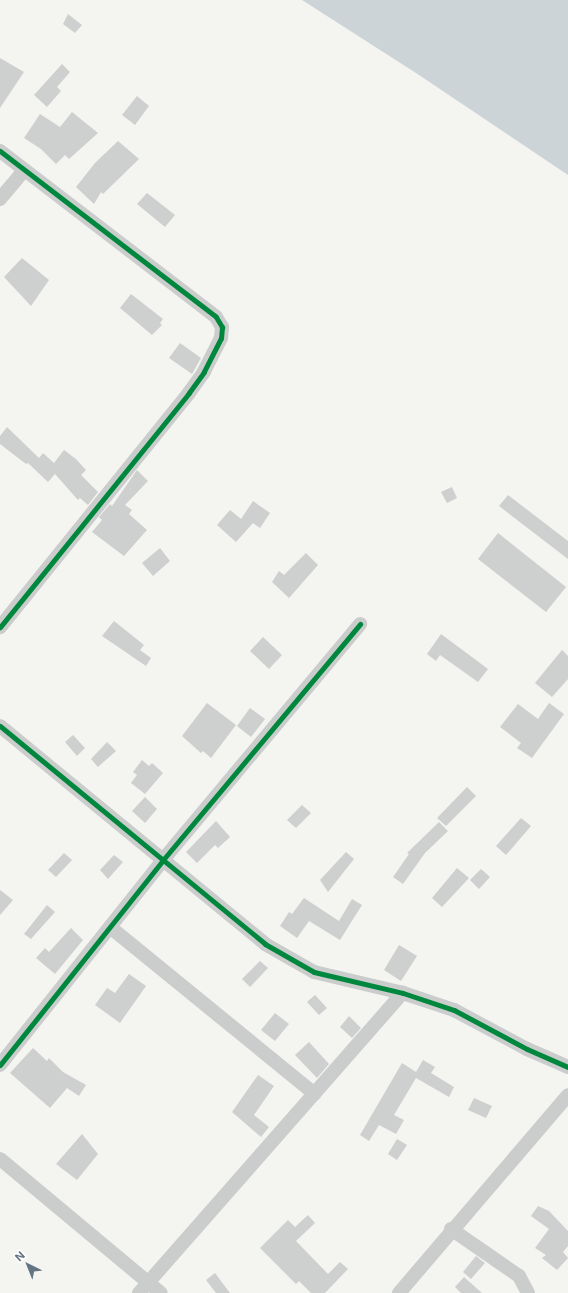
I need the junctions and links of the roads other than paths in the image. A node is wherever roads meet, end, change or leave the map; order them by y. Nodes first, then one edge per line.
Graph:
1 (0, 151) edge
2 (24, 170) junction
3 (0, 199) edge
4 (360, 624) dead end
5 (0, 628) edge
6 (0, 726) edge
7 (162, 861) junction
8 (110, 927) junction
9 (403, 993) junction
10 (0, 1065) edge
11 (568, 1067) edge
12 (315, 1094) junction
13 (568, 1095) edge
14 (0, 1159) edge
15 (451, 1229) junction
16 (144, 1288) edge
17 (161, 1293) edge
18 (399, 1293) edge
19 (528, 1293) edge

1 - 2 street
2 - 3 street
2 - 5 street
4 - 7 street
6 - 7 street
7 - 8 street
7 - 9 street
8 - 10 street
8 - 12 street
9 - 11 street
9 - 12 street
12 - 16 street
13 - 15 street
14 - 16 street
15 - 18 street
15 - 19 street
16 - 17 street

